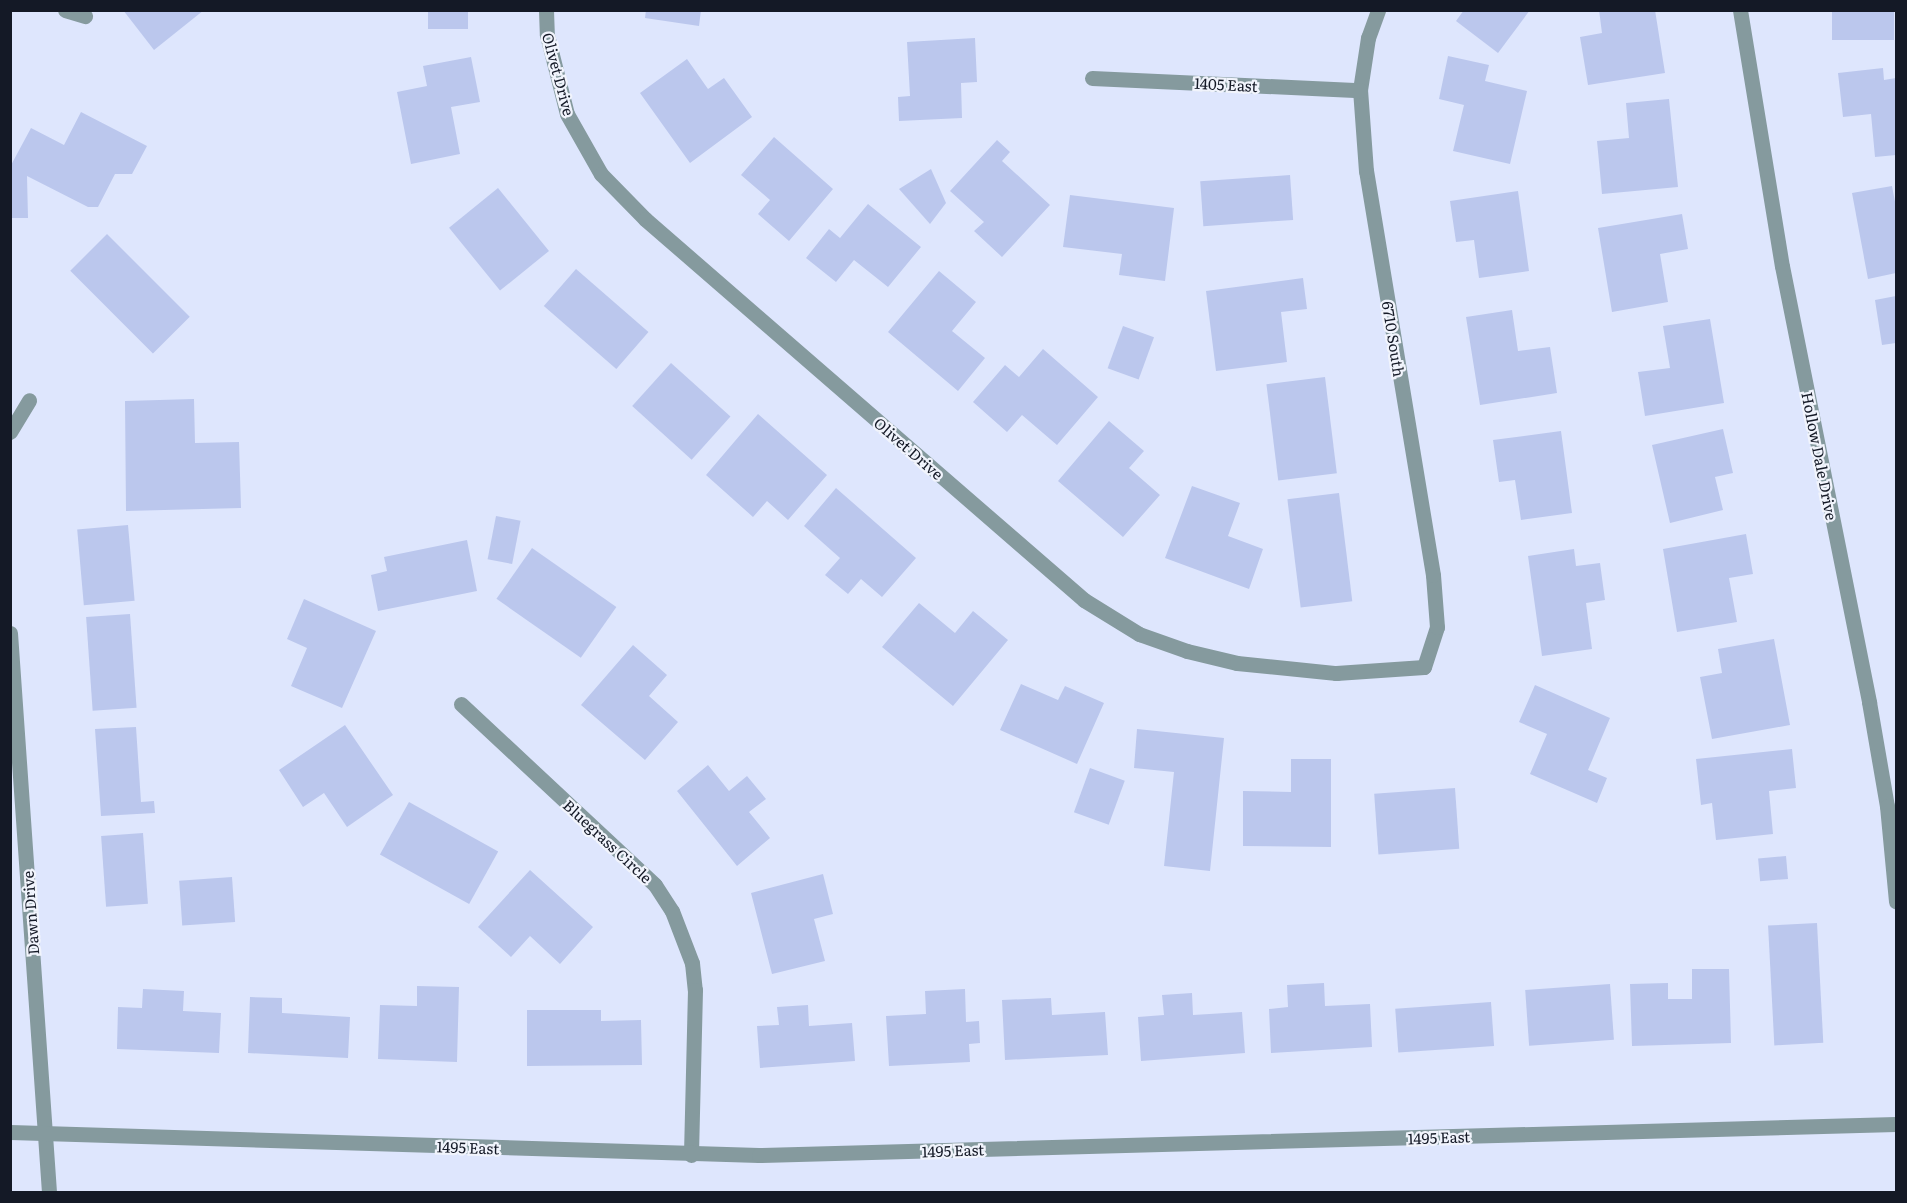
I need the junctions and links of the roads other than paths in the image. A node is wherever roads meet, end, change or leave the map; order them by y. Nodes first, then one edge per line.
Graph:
1 (65, 10) edge
2 (546, 10) edge
3 (1378, 10) edge
4 (1740, 10) edge
5 (85, 15) dead end
6 (1092, 78) dead end
7 (1360, 90) junction
8 (29, 400) dead end
9 (10, 432) edge
10 (10, 633) edge
11 (1424, 667) joint
12 (461, 704) dead end
13 (1896, 902) edge
14 (1896, 1124) edge
15 (10, 1132) edge
16 (45, 1133) junction
17 (691, 1155) junction
18 (49, 1192) edge

1 - 5 street
2 - 11 street, Olivet Drive
3 - 7 street, 6710 South
4 - 13 street, Hollow Dale Drive
6 - 7 street, 1405 East
7 - 11 street, 6710 South
8 - 9 street
10 - 16 street, Dawn Drive
12 - 17 street, Bluegrass Circle
14 - 17 street, 1495 East
15 - 16 street, 1495 East
16 - 17 street, 1495 East
16 - 18 street, Dawn Drive

